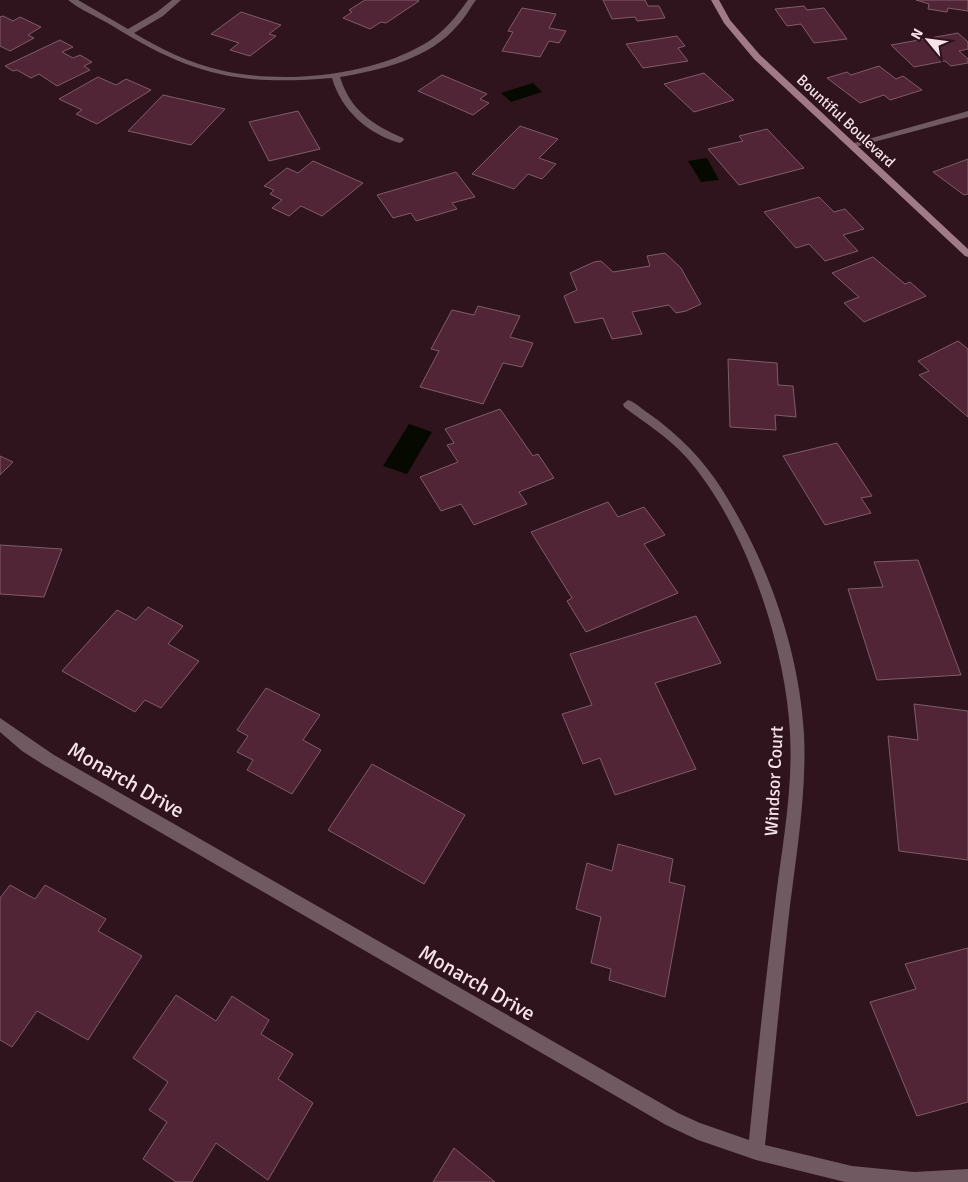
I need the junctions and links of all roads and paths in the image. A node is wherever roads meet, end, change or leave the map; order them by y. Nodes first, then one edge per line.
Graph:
1 (72, 0) edge
2 (177, 0) edge
3 (472, 0) edge
4 (715, 0) edge
5 (129, 32) junction
6 (335, 76) junction
7 (968, 114) edge
8 (400, 140) dead end
9 (851, 145) junction
10 (968, 254) edge
11 (628, 404) dead end
12 (0, 724) edge
13 (756, 1151) junction
14 (968, 1178) edge

1 - 5 street
2 - 5 street
3 - 6 street
4 - 9 main road, Bountiful Boulevard
5 - 6 street
6 - 8 street
7 - 9 street
9 - 10 main road, Bountiful Boulevard
11 - 13 street, Windsor Court
12 - 13 street, Monarch Drive
13 - 14 street, Monarch Drive

